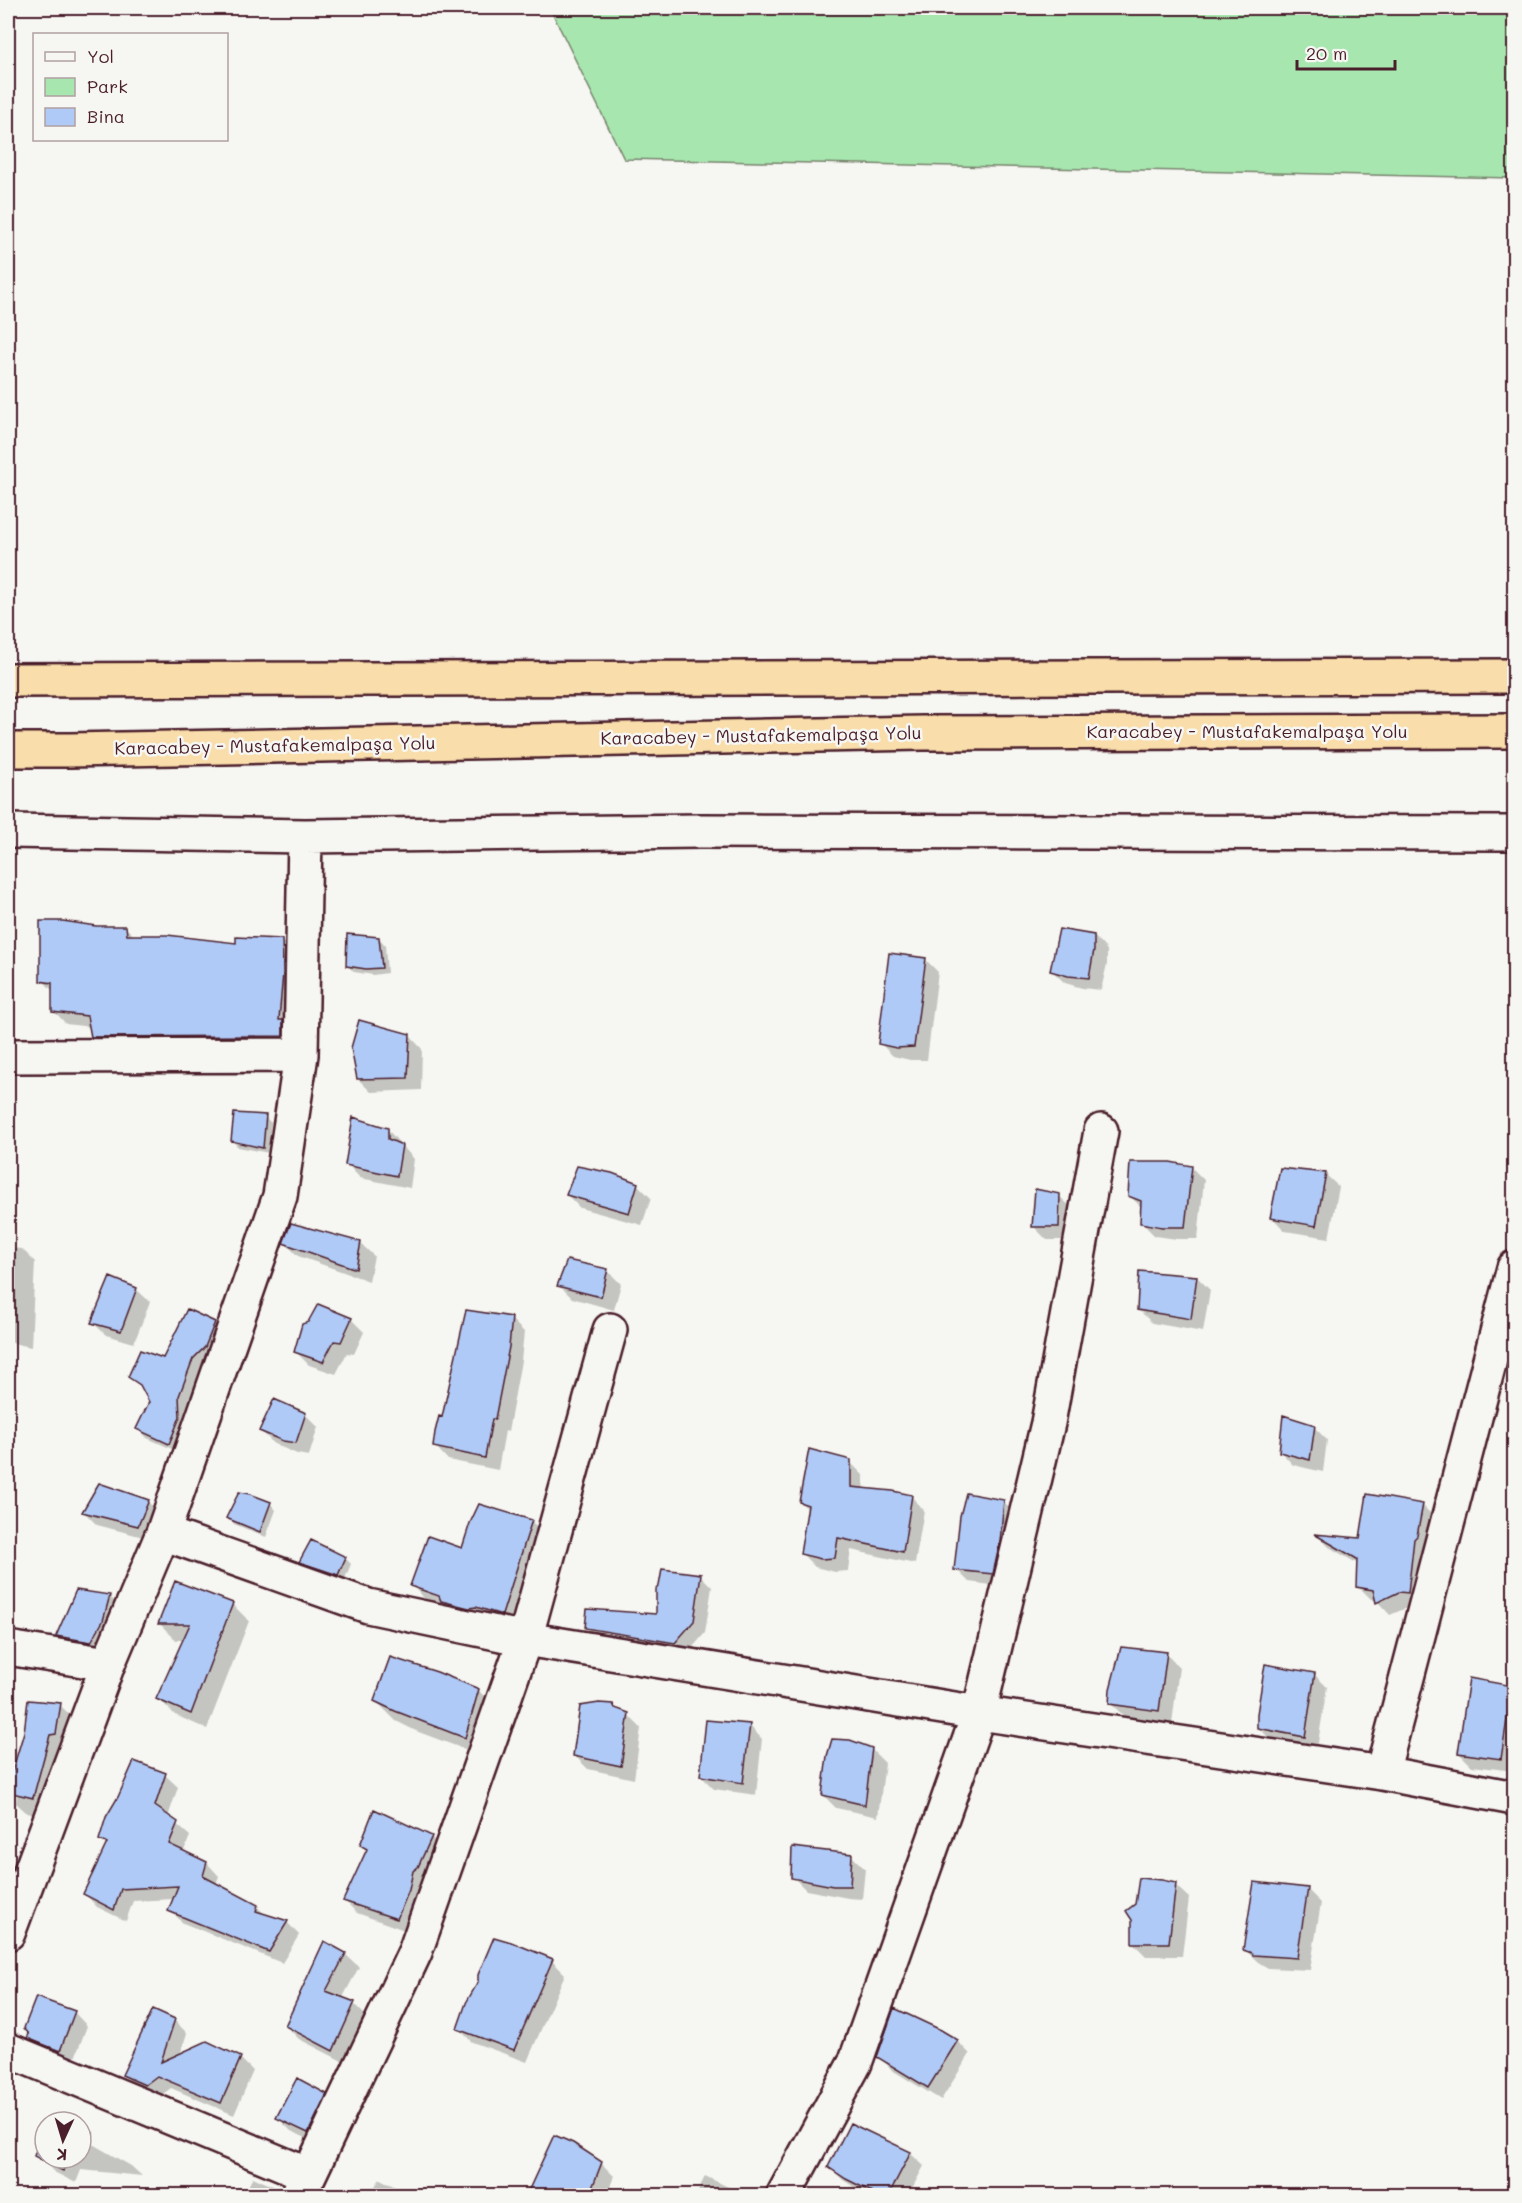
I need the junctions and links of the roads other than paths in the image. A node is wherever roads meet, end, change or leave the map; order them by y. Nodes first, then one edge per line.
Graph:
1 (1515, 676) edge
2 (8, 680) edge
3 (1515, 731) edge
4 (8, 750) edge
5 (8, 831) edge
6 (1515, 833) edge
7 (305, 836) junction
8 (301, 1055) junction
9 (8, 1056) edge
10 (1101, 1131) dead end
11 (1515, 1268) edge
12 (610, 1330) dead end
13 (163, 1533) junction
14 (525, 1639) junction
15 (8, 1648) edge
16 (108, 1664) junction
17 (979, 1713) junction
18 (1382, 1773) junction
19 (1515, 1798) edge
20 (8, 1933) edge
21 (8, 2050) edge
22 (303, 2186) edge
23 (783, 2196) edge

1 - 2 highway
3 - 4 highway, Karacabey - Mustafakemalpaşa Yolu
5 - 7 street
6 - 7 street
7 - 8 street
8 - 9 street
8 - 13 street
10 - 17 street
11 - 18 street
12 - 14 street
13 - 14 street
13 - 16 street
14 - 17 street
14 - 22 street
15 - 16 street
16 - 20 street
17 - 18 street
17 - 23 street
18 - 19 street
21 - 22 street

